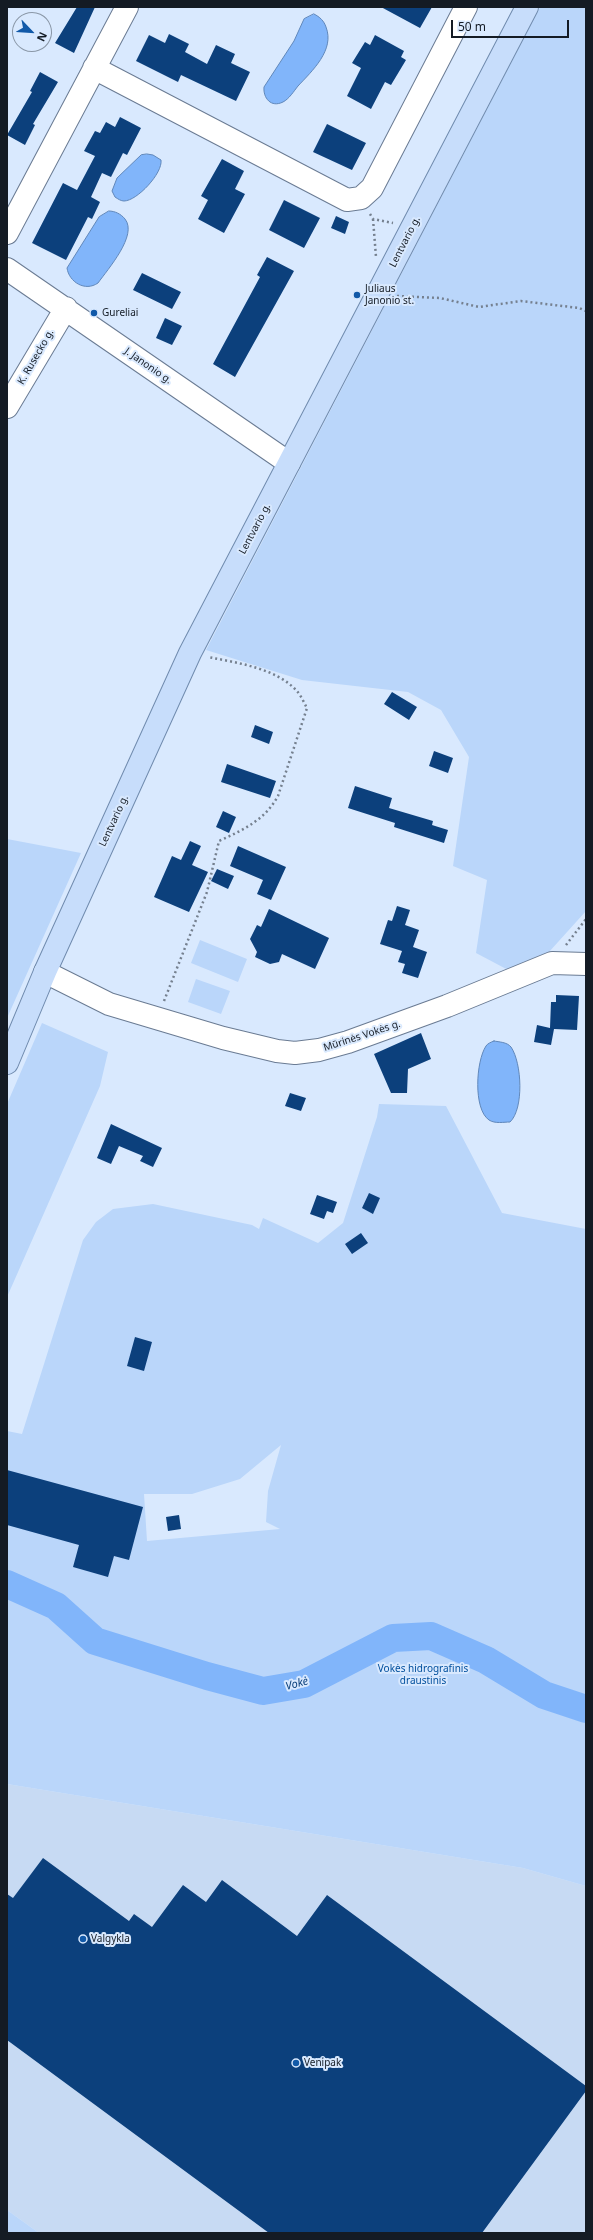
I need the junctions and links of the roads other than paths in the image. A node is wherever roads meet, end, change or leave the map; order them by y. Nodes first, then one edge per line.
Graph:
1 (127, 7) edge
2 (466, 7) edge
3 (527, 7) edge
4 (94, 68) junction
5 (7, 233) edge
6 (7, 268) edge
7 (66, 308) junction
8 (7, 407) edge
9 (289, 463) junction
10 (586, 964) edge
11 (45, 972) junction
12 (7, 1063) edge

1 - 4 street
2 - 4 street
3 - 9 main road, Lentvario g.
4 - 5 street
6 - 7 street, J. Janonio g.
7 - 8 street, K. Rusecko g.
7 - 9 street, J. Janonio g.
9 - 11 main road, Lentvario g.
10 - 11 street, Mūrinės Vokės g.
11 - 12 main road, Lentvario g.

